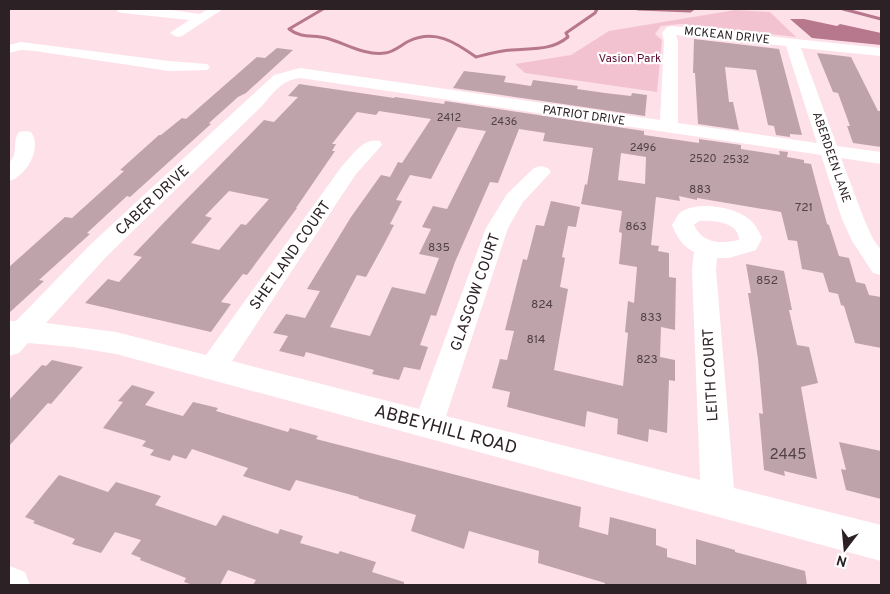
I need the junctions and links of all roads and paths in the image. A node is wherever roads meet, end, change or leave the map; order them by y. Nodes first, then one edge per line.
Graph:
1 (123, 9) edge
2 (218, 9) edge
3 (201, 18) junction
4 (177, 33) dead end
5 (792, 43) junction
6 (9, 49) edge
7 (881, 52) edge
8 (202, 67) dead end
9 (288, 74) joint
10 (669, 127) junction
11 (25, 136) dead end
12 (373, 145) dead end
13 (829, 150) junction
14 (881, 158) edge
15 (541, 172) dead end
16 (9, 175) edge
17 (706, 250) dead end
18 (881, 267) edge
19 (13, 336) edge
20 (212, 368) junction
21 (428, 424) junction
22 (718, 500) junction
23 (881, 543) edge

1 - 3 street
2 - 3 street
3 - 4 street
5 - 7 street, MCKEAN DRIVE
5 - 10 street, MCKEAN DRIVE
5 - 13 street, ABERDEEN LANE
6 - 8 street
9 - 10 street, PATRIOT DRIVE
9 - 19 street, CABER DRIVE
10 - 13 street, PATRIOT DRIVE
11 - 16 street
12 - 20 street, SHETLAND COURT
13 - 14 street, PATRIOT DRIVE
13 - 18 street, ABERDEEN LANE
15 - 21 street, GLASGOW COURT
17 - 22 street, LEITH COURT
19 - 20 street, ABBEYHILL ROAD
20 - 21 street, ABBEYHILL ROAD
21 - 22 street, ABBEYHILL ROAD
22 - 23 street, ABBEYHILL ROAD

